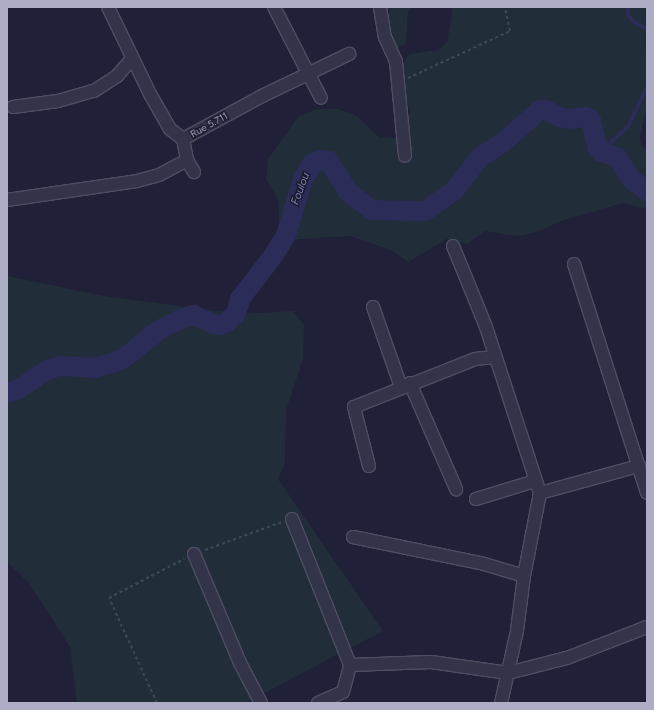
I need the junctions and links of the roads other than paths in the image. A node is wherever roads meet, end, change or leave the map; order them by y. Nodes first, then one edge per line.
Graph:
1 (108, 7) edge
2 (274, 7) edge
3 (380, 7) edge
4 (349, 54) dead end
5 (132, 59) junction
6 (308, 73) junction
7 (321, 98) dead end
8 (13, 107) dead end
9 (183, 139) junction
10 (405, 156) dead end
11 (187, 160) junction
12 (194, 172) dead end
13 (7, 200) edge
14 (453, 246) dead end
15 (574, 264) dead end
16 (373, 307) dead end
17 (494, 357) junction
18 (406, 385) junction
19 (369, 466) dead end
20 (639, 466) junction
21 (535, 481) junction
22 (456, 489) dead end
23 (540, 493) junction
24 (647, 493) edge
25 (476, 499) dead end
26 (292, 519) road end
27 (353, 537) dead end
28 (194, 554) road end
29 (524, 576) junction
30 (647, 628) edge
31 (350, 665) junction
32 (508, 673) junction
33 (261, 703) edge
34 (318, 703) edge
35 (501, 703) edge

1 - 5 street, Rue 5.711
2 - 6 street
3 - 10 street
4 - 6 street, Rue 5.711
5 - 8 street
5 - 9 street, Rue 5.711
6 - 7 street
6 - 9 street, Rue 5.711
9 - 11 street
11 - 12 street
11 - 13 street
14 - 17 street
15 - 20 street
16 - 18 street
17 - 18 street
17 - 21 street
18 - 19 street
18 - 22 street
20 - 23 street
20 - 24 street
21 - 23 street
21 - 25 street
23 - 29 street
26 - 31 street
27 - 29 street
28 - 33 street
29 - 32 street
30 - 32 street
31 - 32 street
31 - 34 street
32 - 35 street

